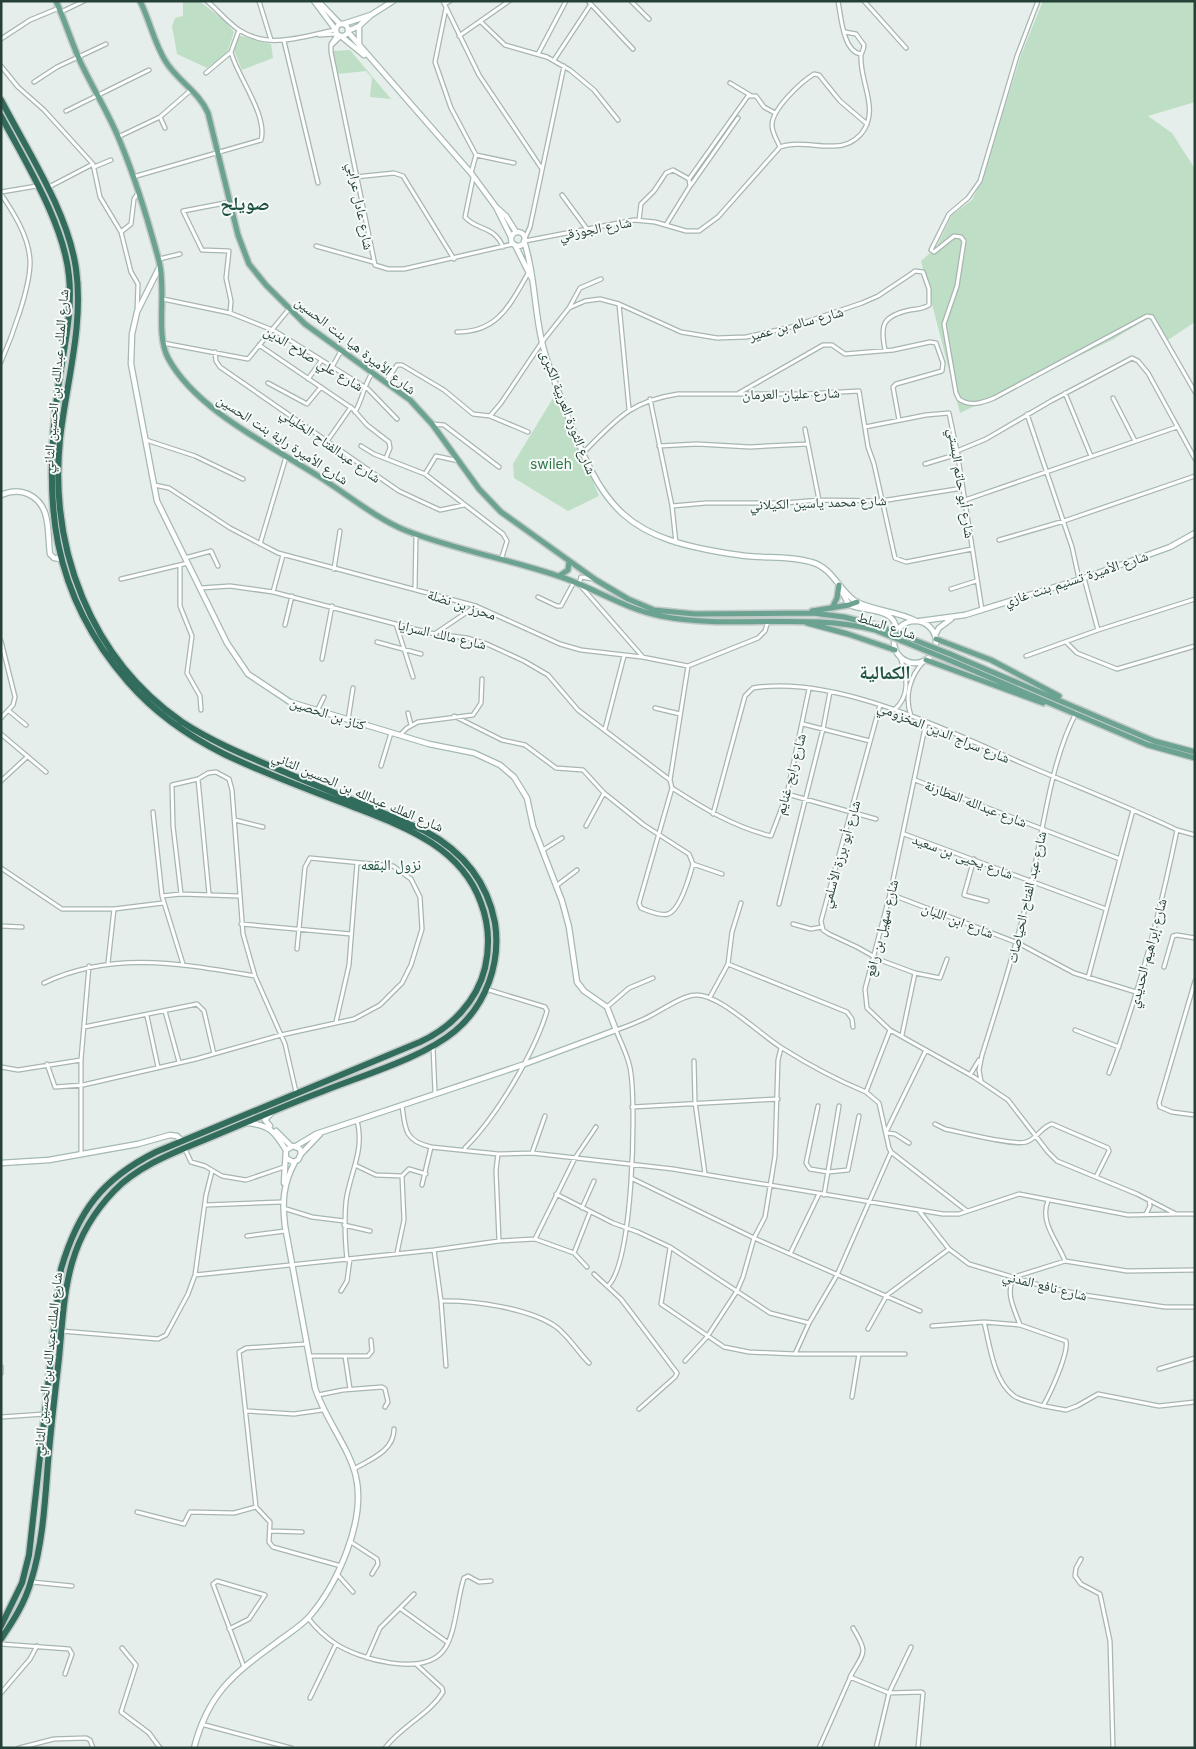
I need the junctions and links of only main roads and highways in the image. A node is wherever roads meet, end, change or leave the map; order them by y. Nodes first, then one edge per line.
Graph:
1 (56, 1) edge
2 (140, 1) edge
3 (1, 100) edge
4 (1, 116) edge
5 (569, 562) junction
6 (558, 576) junction
7 (838, 583) road end
8 (856, 602) road end
9 (832, 608) junction
10 (796, 612) junction
11 (799, 621) junction
12 (876, 628) junction
13 (936, 637) road end
14 (895, 650) road end
15 (950, 657) junction
16 (925, 661) road end
17 (1066, 701) junction
18 (1056, 705) junction
19 (1195, 752) edge
20 (1195, 758) edge
21 (321, 1083) junction
22 (324, 1091) junction
23 (43, 1438) junction
24 (51, 1439) junction
25 (41, 1456) junction
26 (49, 1457) junction
27 (1, 1626) edge
28 (1, 1639) edge

1 - 6 main road, شارع الأميرة راية بنت الحسين
2 - 5 main road, شارع الأميرة هيا بنت الحسين
3 - 22 highway, شارع الملك عبدالله بن الحسين الثاني
4 - 21 highway, شارع الملك عبدالله بن الحسين الثاني
5 - 6 main road
5 - 10 main road, شارع السلط
6 - 11 main road, شارع السلط
7 - 9 main road
8 - 9 main road
9 - 10 main road
10 - 12 main road, شارع السلط
11 - 12 main road, شارع السلط
11 - 14 main road
12 - 15 main road, شارع السلط, bridge
13 - 17 main road
15 - 17 main road, شارع السلط
15 - 18 main road, شارع السلط
16 - 18 main road
17 - 19 main road, شارع السلط
18 - 20 main road, شارع السلط
21 - 22 highway
21 - 23 highway, شارع الملك عبدالله بن الحسين الثاني
22 - 24 highway, شارع الملك عبدالله بن الحسين الثاني
23 - 24 highway
23 - 25 highway, شارع الملك عبدالله بن الحسين الثاني
24 - 26 highway, شارع الملك عبدالله بن الحسين الثاني
25 - 26 highway
25 - 27 highway, شارع الملك عبدالله بن الحسين الثاني
26 - 28 highway, شارع الملك عبدالله بن الحسين الثاني

